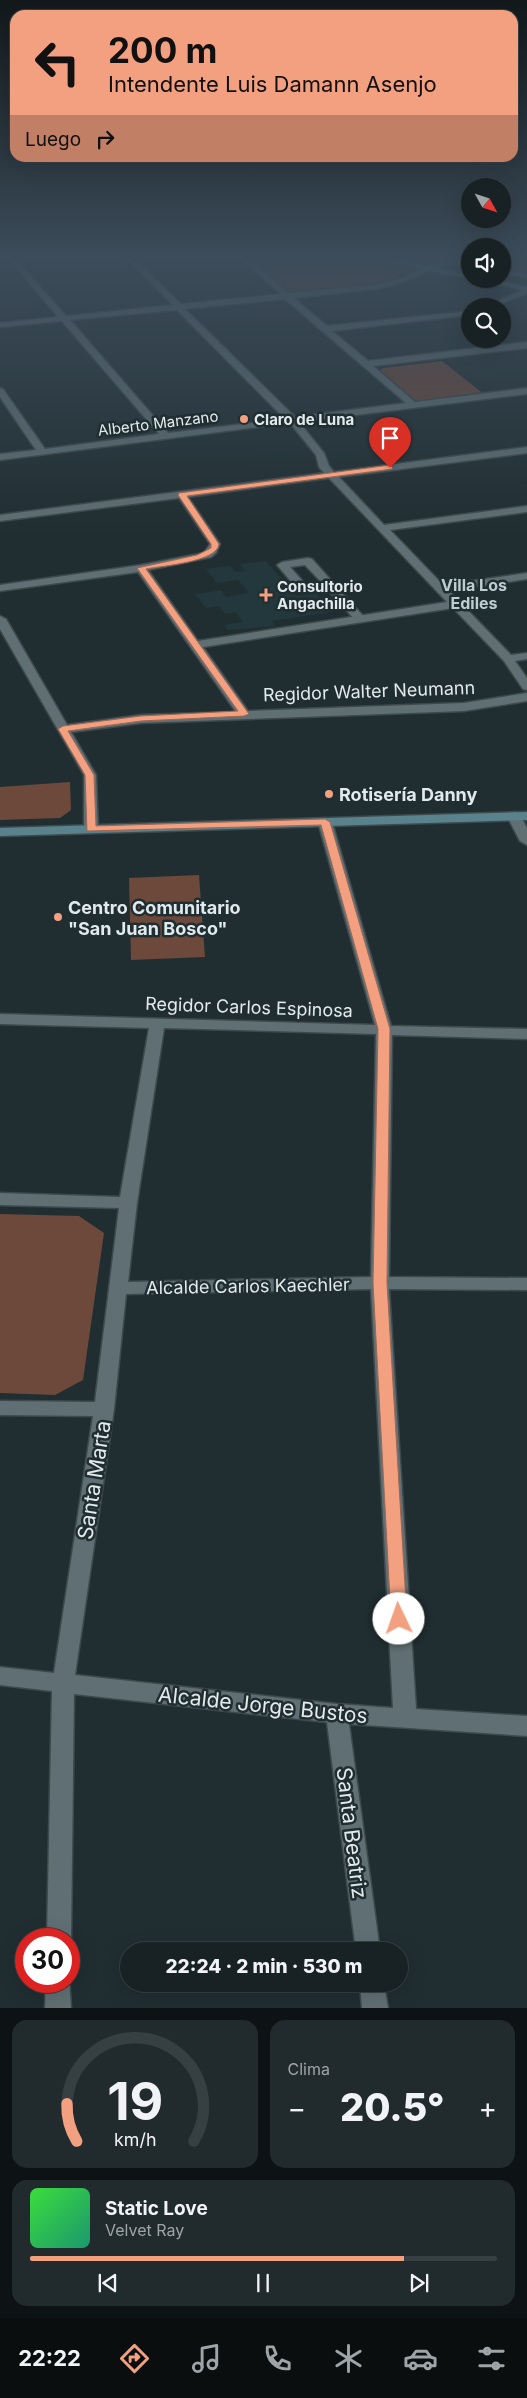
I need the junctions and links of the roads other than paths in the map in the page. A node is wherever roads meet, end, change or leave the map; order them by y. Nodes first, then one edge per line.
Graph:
1 (91, 349) edge
2 (219, 349) edge
3 (348, 349) edge
4 (496, 349) edge
5 (366, 364) junction
6 (527, 390) edge
7 (0, 391) edge
8 (413, 405) junction
9 (292, 420) junction
10 (166, 436) junction
11 (527, 450) edge
12 (42, 451) junction
13 (0, 457) edge
14 (331, 475) junction
15 (182, 495) junction
16 (527, 509) edge
17 (0, 518) edge
18 (381, 528) junction
19 (141, 568) junction
20 (527, 576) edge
21 (330, 586) dead end
22 (0, 588) edge
23 (440, 589) junction
24 (456, 604) junction
25 (0, 619) edge
26 (360, 619) junction
27 (195, 645) junction
28 (527, 656) edge
29 (508, 659) junction
30 (527, 686) edge
31 (527, 697) edge
32 (244, 714) junction
33 (63, 729) junction
34 (521, 816) edge
35 (325, 822) junction
36 (91, 829) junction
37 (0, 832) edge
38 (527, 841) edge
39 (0, 1019) edge
40 (156, 1022) junction
41 (384, 1029) junction
42 (527, 1034) edge
43 (0, 1199) edge
44 (128, 1203) junction
45 (380, 1283) junction
46 (527, 1284) edge
47 (120, 1288) junction
48 (0, 1408) edge
49 (104, 1409) junction
50 (0, 1676) edge
51 (63, 1684) junction
52 (337, 1714) junction
53 (405, 1718) junction
54 (527, 1726) edge
55 (59, 1928) edge
56 (367, 1942) edge
57 (373, 1992) edge
58 (58, 1993) edge
59 (58, 2008) edge
60 (375, 2008) edge

1 - 10 street
2 - 9 street
3 - 5 street
4 - 5 street
5 - 8 street
6 - 8 street, Alberto Manzano
7 - 12 street
8 - 9 street, Alberto Manzano
9 - 10 street, Alberto Manzano
9 - 14 street
10 - 12 street, Alberto Manzano
11 - 14 street
12 - 13 street, Alberto Manzano
14 - 15 street
14 - 18 street
15 - 17 street
15 - 19 street
16 - 18 street
18 - 23 street
19 - 22 street
19 - 27 street
20 - 23 street
21 - 26 street
23 - 24 street
24 - 26 street
24 - 29 street
25 - 33 street
26 - 27 street
27 - 32 street
28 - 29 street
29 - 30 street
31 - 32 street, Regidor Walter Neumann
32 - 33 street, Regidor Walter Neumann
33 - 36 street
34 - 35 street
34 - 38 street
35 - 36 street
35 - 41 street
36 - 37 street
39 - 40 street, Regidor Carlos Espinosa
40 - 41 street, Regidor Carlos Espinosa
40 - 44 street, Santa Marta
41 - 42 street, Regidor Carlos Espinosa
41 - 45 street
43 - 44 street
44 - 47 street, Santa Marta
45 - 46 street, Alcalde Carlos Kaechler
45 - 47 street, Alcalde Carlos Kaechler
45 - 53 street
47 - 49 street, Santa Marta
48 - 49 street
49 - 51 street, Santa Marta
50 - 51 street, Alcalde Jorge Bustos
51 - 52 street, Alcalde Jorge Bustos
51 - 55 street, Santa Marta
52 - 53 street, Alcalde Jorge Bustos
52 - 56 street, Santa Beatriz
53 - 54 street, Alcalde Jorge Bustos
57 - 60 street
58 - 59 street

